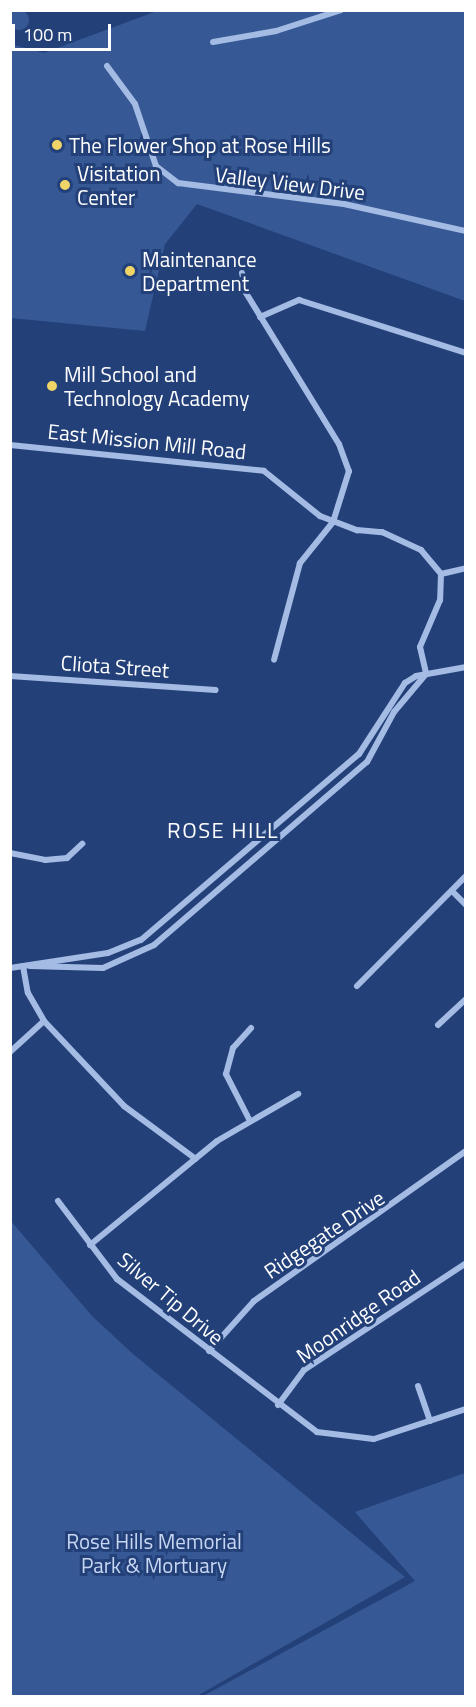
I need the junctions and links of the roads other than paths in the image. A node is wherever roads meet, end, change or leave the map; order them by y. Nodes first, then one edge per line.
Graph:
1 (341, 10) edge
2 (213, 42) dead end
3 (107, 66) dead end
4 (465, 231) edge
5 (242, 273) dead end
6 (260, 317) junction
7 (465, 353) edge
8 (10, 445) edge
9 (333, 522) junction
10 (465, 568) edge
11 (441, 574) junction
12 (274, 660) dead end
13 (465, 667) edge
14 (426, 674) junction
15 (10, 676) edge
16 (216, 690) dead end
17 (82, 844) dead end
18 (10, 853) edge
19 (465, 876) edge
20 (452, 891) junction
21 (465, 905) edge
22 (23, 966) junction
23 (10, 968) edge
24 (357, 986) dead end
25 (465, 999) edge
26 (44, 1021) junction
27 (438, 1025) dead end
28 (251, 1028) dead end
29 (10, 1052) edge
30 (298, 1094) dead end
31 (250, 1121) junction
32 (465, 1151) edge
33 (196, 1159) junction
34 (58, 1202) dead end
35 (90, 1245) junction
36 (465, 1263) edge
37 (209, 1351) junction
38 (418, 1386) dead end
39 (278, 1405) junction
40 (465, 1409) edge
41 (430, 1421) junction

1 - 2 street
3 - 4 street, Valley View Drive
5 - 6 street
6 - 7 street
6 - 9 street
8 - 9 street, East Mission Mill Road
9 - 11 street
9 - 12 street
10 - 11 street
11 - 14 street
13 - 14 street
14 - 22 street
14 - 22 street
15 - 16 street, Cliota Street
17 - 18 street
19 - 20 street
20 - 21 street
20 - 24 street
22 - 23 street
22 - 26 street
25 - 27 street
26 - 29 street
26 - 33 street
28 - 31 street
30 - 31 street
31 - 33 street
32 - 37 street, Ridgegate Drive
33 - 35 street
34 - 35 street, Silver Tip Drive
35 - 37 street, Silver Tip Drive
36 - 39 street, Moonridge Road
37 - 39 street, Silver Tip Drive
38 - 41 street
39 - 41 street, Silver Tip Drive
40 - 41 street, Silver Tip Drive

